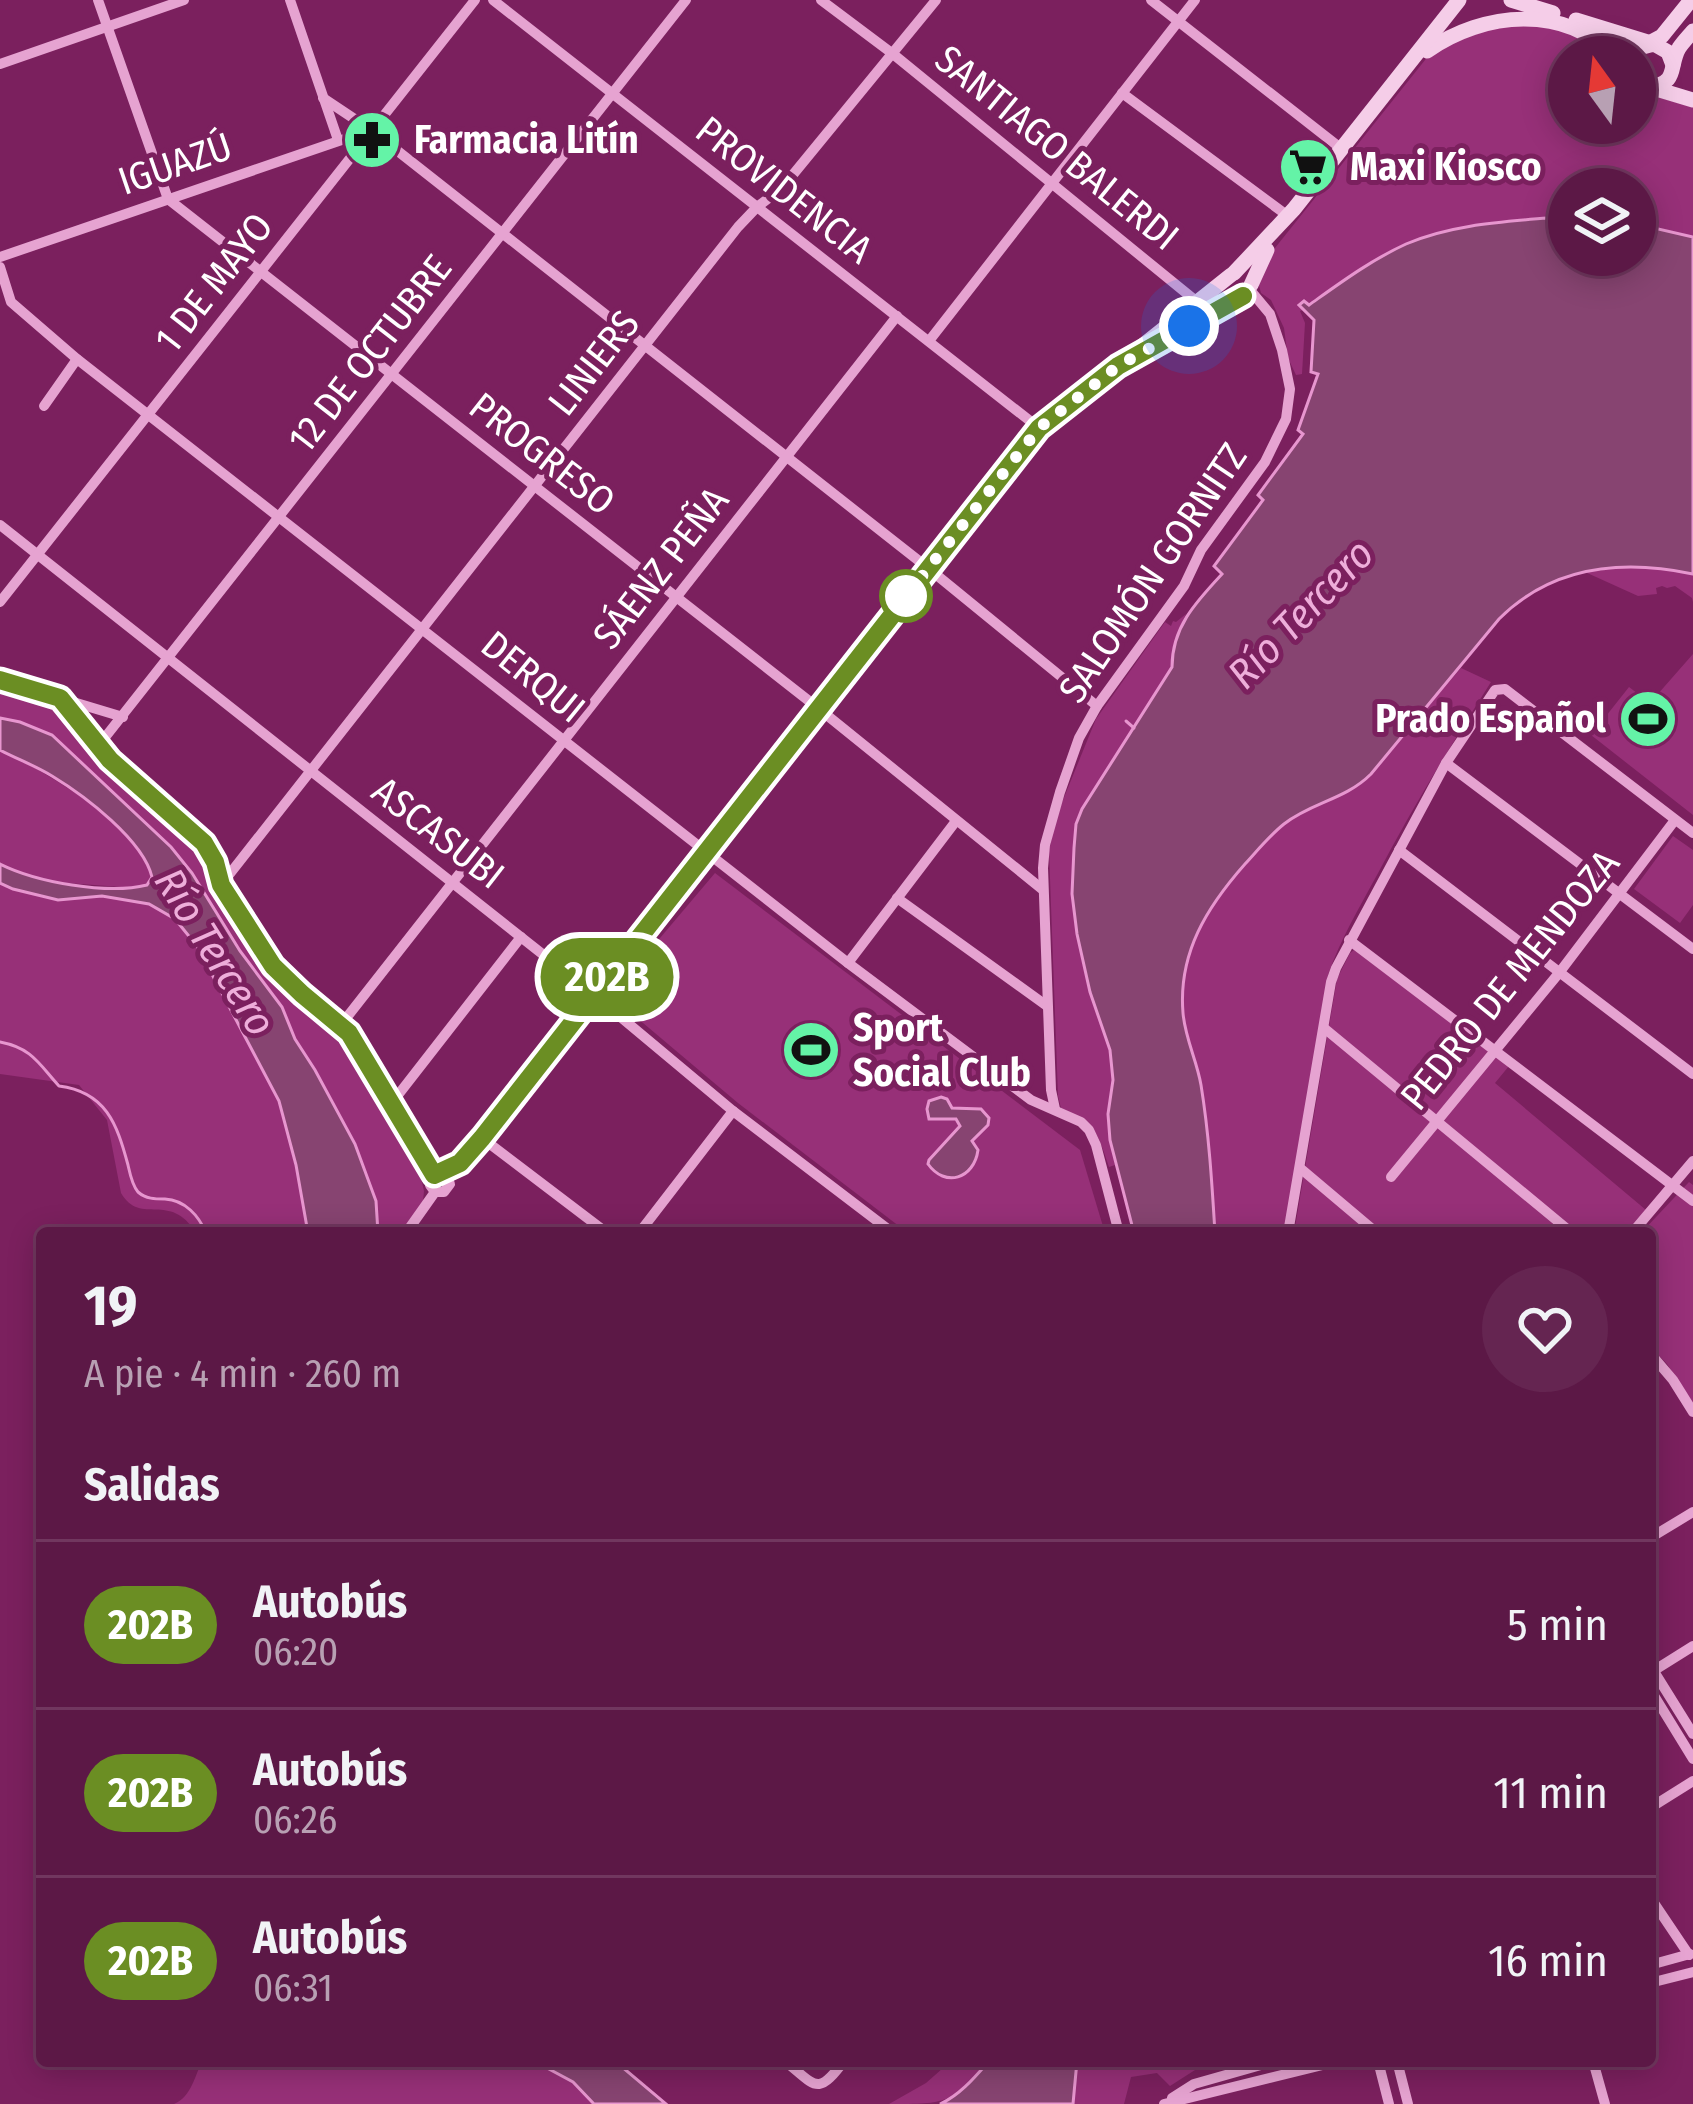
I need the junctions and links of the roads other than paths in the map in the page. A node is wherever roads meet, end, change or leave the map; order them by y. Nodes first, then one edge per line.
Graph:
1 (98, 0) edge
2 (184, 0) edge
3 (290, 0) edge
4 (475, 0) edge
5 (493, 0) edge
6 (686, 0) edge
7 (821, 0) edge
8 (936, 0) edge
9 (1151, 0) edge
10 (1195, 0) edge
11 (1459, 0) edge
12 (1511, 0) edge
13 (1690, 0) edge
14 (1178, 21) junction
15 (108, 26) junction
16 (1693, 32) edge
17 (1591, 36) edge
18 (1657, 52) edge
19 (893, 54) junction
20 (0, 64) edge
21 (1407, 69) junction
22 (1693, 72) edge
23 (1656, 85) edge
24 (1656, 88) edge
25 (1123, 93) junction
26 (613, 94) junction
27 (323, 98) junction
28 (1693, 100) edge
29 (371, 130) junction
30 (338, 140) junction
31 (1343, 150) junction
32 (1051, 184) junction
33 (168, 199) junction
34 (757, 207) junction
35 (1288, 216) junction
36 (503, 234) junction
37 (0, 256) edge
38 (0, 267) edge
39 (260, 272) junction
40 (1232, 274) junction
41 (1248, 290) junction
42 (1196, 301) junction
43 (11, 302) junction
44 (0, 315) edge
45 (897, 316) junction
46 (929, 341) junction
47 (646, 345) junction
48 (77, 359) junction
49 (1118, 366) junction
50 (392, 375) junction
51 (44, 406) dead end
52 (149, 415) junction
53 (1039, 428) junction
54 (787, 456) junction
55 (535, 487) junction
56 (279, 518) junction
57 (0, 525) edge
58 (38, 556) junction
59 (928, 568) junction
60 (676, 597) junction
61 (0, 602) edge
62 (424, 628) junction
63 (170, 657) junction
64 (0, 680) edge
65 (60, 698) junction
66 (1097, 706) junction
67 (818, 708) junction
68 (123, 717) junction
69 (565, 741) junction
70 (99, 745) junction
71 (1446, 763) junction
72 (311, 770) junction
73 (1675, 820) junction
74 (956, 821) junction
75 (1693, 833) edge
76 (1399, 850) junction
77 (707, 852) junction
78 (453, 882) junction
79 (221, 885) junction
80 (1042, 889) junction
81 (1621, 895) junction
82 (897, 898) junction
83 (521, 938) junction
84 (1349, 940) junction
85 (1693, 949) edge
86 (848, 962) junction
87 (1559, 973) junction
88 (593, 994) junction
89 (1047, 1006) junction
90 (340, 1026) junction
91 (1324, 1028) junction
92 (1496, 1052) junction
93 (1693, 1074) edge
94 (391, 1104) junction
95 (1055, 1109) junction
96 (733, 1111) junction
97 (1436, 1121) junction
98 (482, 1138) junction
99 (1693, 1161) edge
100 (1300, 1168) junction
101 (1390, 1177) dead end
102 (439, 1182) junction
103 (1673, 1186) junction
104 (1693, 1202) edge
105 (877, 1220) junction
106 (410, 1227) edge
107 (599, 1227) edge
108 (644, 1227) edge
109 (872, 1227) edge
110 (886, 1227) edge
111 (1117, 1227) edge
112 (1289, 1227) edge
113 (1370, 1227) edge
114 (1565, 1227) edge
115 (1637, 1227) edge
116 (1656, 1360) edge
117 (1659, 1364) junction
118 (1656, 1369) edge
119 (1693, 1412) edge
120 (1693, 1512) edge
121 (1656, 1534) edge
122 (1693, 1646) edge
123 (1656, 1666) edge
124 (1656, 1677) edge
125 (1656, 1699) edge
126 (1693, 1734) edge
127 (1693, 1759) edge
128 (1693, 1781) edge
129 (1656, 1804) edge
130 (1656, 1905) edge
131 (1691, 1954) edge
132 (1656, 1963) edge
133 (1693, 1972) edge
134 (1656, 1981) edge
135 (792, 2067) edge
136 (839, 2067) edge
137 (1254, 2067) edge
138 (1314, 2067) edge
139 (1380, 2067) edge
140 (1399, 2067) edge
141 (1595, 2067) edge
142 (1163, 2104) edge
143 (1389, 2104) edge
144 (1408, 2104) edge
145 (1605, 2104) edge

1 - 15 street
2 - 15 street
3 - 27 street
4 - 29 street, 1 DE MAYO
5 - 26 street, PROVIDENCIA
6 - 26 street, 12 DE OCTUBRE
7 - 19 street, SANTIAGO BALERDI
8 - 19 street, LINIERS
9 - 14 street
10 - 14 street
11 - 21 main road
12 - 18 main road
13 - 18 main road
14 - 25 street
14 - 31 street
15 - 20 street
15 - 33 street
16 - 18 main road
17 - 21 main road
18 - 22 main road
18 - 23 main road
19 - 32 street, SANTIAGO BALERDI
19 - 34 street, LINIERS
21 - 31 main road
24 - 28 main road
25 - 32 street
25 - 35 street
26 - 34 street, PROVIDENCIA
26 - 36 street, 12 DE OCTUBRE
27 - 29 street
27 - 30 street
29 - 30 street, IGUAZÚ
29 - 36 street
29 - 39 street, 1 DE MAYO
30 - 33 street, IGUAZÚ
31 - 35 main road
32 - 42 street, SANTIAGO BALERDI
32 - 46 street
33 - 37 street, IGUAZÚ
33 - 39 street, PROGRESO
34 - 45 street, PROVIDENCIA
34 - 47 street, LINIERS
35 - 40 main road
35 - 41 main road
36 - 47 street
36 - 50 street, 12 DE OCTUBRE
38 - 43 street
39 - 50 street, PROGRESO
39 - 52 street, 1 DE MAYO
40 - 41 main road
40 - 42 main road
41 - 49 main road
41 - 66 street, SALOMÓN GORNITZ
42 - 49 main road
43 - 44 street
43 - 48 street, DERQUI
45 - 46 street, PROVIDENCIA
45 - 54 street, SÁENZ PEÑA
46 - 53 street, PROVIDENCIA
47 - 54 street
47 - 55 street, LINIERS
48 - 51 street
48 - 52 street, DERQUI
49 - 53 main road
50 - 55 street, PROGRESO
50 - 56 street, 12 DE OCTUBRE
52 - 56 street, DERQUI
52 - 58 street, 1 DE MAYO
53 - 59 main road
54 - 59 street
54 - 60 street, SÁENZ PEÑA
55 - 60 street, PROGRESO
55 - 62 street, LINIERS
56 - 62 street, DERQUI
56 - 63 street, 12 DE OCTUBRE
57 - 58 street, ASCASUBI
58 - 61 street, 1 DE MAYO
58 - 63 street, ASCASUBI
59 - 66 street
59 - 67 main road
60 - 67 street, PROGRESO
60 - 69 street, SÁENZ PEÑA
62 - 69 street, DERQUI
62 - 72 street, LINIERS
63 - 68 street, 12 DE OCTUBRE
63 - 72 street, ASCASUBI
64 - 65 street
65 - 68 street
65 - 70 street
66 - 80 street, SALOMÓN GORNITZ
67 - 74 street, PROGRESO
67 - 77 main road
68 - 70 street, 12 DE OCTUBRE
69 - 77 street, DERQUI
69 - 78 street, SÁENZ PEÑA
70 - 79 street
71 - 73 street
71 - 76 street
71 - 81 street
72 - 78 street, ASCASUBI
72 - 79 street, LINIERS
73 - 75 street
73 - 81 street, PEDRO DE MENDOZA
74 - 80 street, PROGRESO
74 - 82 street
76 - 84 street
76 - 87 street
77 - 86 street, DERQUI
77 - 88 main road
78 - 83 street, ASCASUBI
78 - 90 street, SÁENZ PEÑA
79 - 90 street
80 - 89 street, SALOMÓN GORNITZ
81 - 85 street
81 - 87 street, PEDRO DE MENDOZA
82 - 86 street
82 - 89 street
83 - 88 street, ASCASUBI
83 - 94 street
84 - 91 street
84 - 92 street
86 - 95 street, DERQUI
87 - 92 street, PEDRO DE MENDOZA
87 - 93 street
88 - 96 street, ASCASUBI
88 - 98 main road
89 - 95 street, SALOMÓN GORNITZ
90 - 94 street
91 - 97 street
91 - 100 street
92 - 97 street, PEDRO DE MENDOZA
92 - 103 street
94 - 102 street
95 - 111 street
96 - 105 street, ASCASUBI
96 - 108 street
97 - 101 street, PEDRO DE MENDOZA
97 - 114 street
98 - 102 main road
98 - 107 street
99 - 103 street
100 - 112 street
100 - 113 street
102 - 106 street
103 - 104 street
103 - 115 street
105 - 109 street
105 - 110 street, ASCASUBI
116 - 117 street
117 - 118 street
117 - 119 street
120 - 121 street
122 - 123 street
124 - 126 street
125 - 127 street
128 - 129 street
130 - 131 street
131 - 132 street
133 - 134 street
135 - 136 street
137 - 142 street
138 - 142 street
139 - 143 street
140 - 144 street
141 - 145 street

